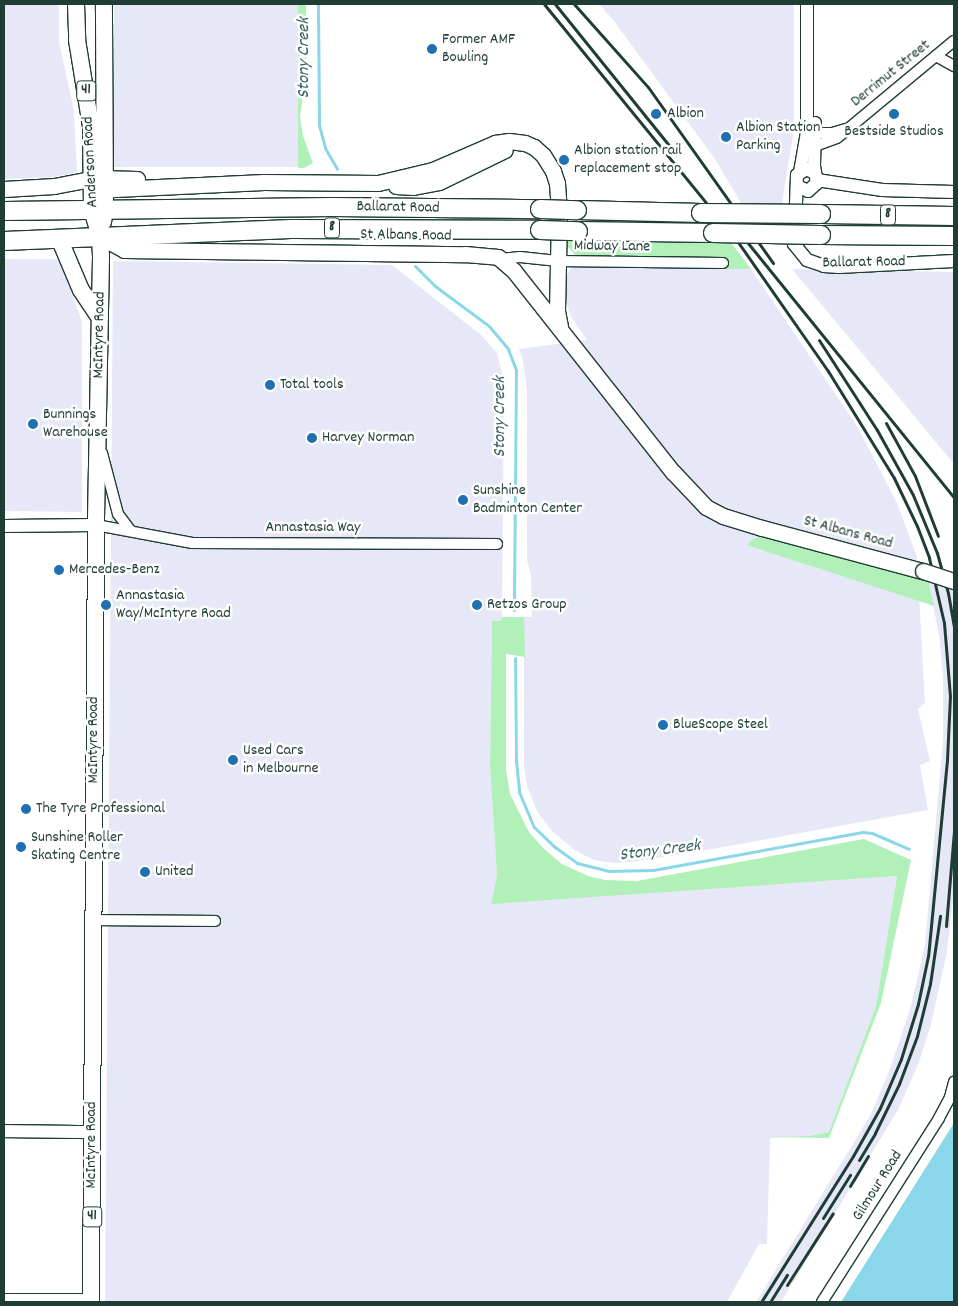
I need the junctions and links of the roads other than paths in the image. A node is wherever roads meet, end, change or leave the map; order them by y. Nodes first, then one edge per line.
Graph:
1 (76, 4) edge
2 (104, 4) edge
3 (807, 4) edge
4 (954, 41) edge
5 (936, 56) junction
6 (954, 66) edge
7 (846, 129) junction
8 (811, 133) junction
9 (816, 146) junction
10 (800, 172) junction
11 (816, 177) junction
12 (98, 184) junction
13 (221, 184) junction
14 (797, 186) junction
15 (4, 189) edge
16 (954, 192) edge
17 (221, 207) junction
18 (99, 210) junction
19 (4, 211) edge
20 (954, 216) edge
21 (954, 236) edge
22 (100, 237) junction
23 (59, 238) junction
24 (4, 241) edge
25 (501, 259) junction
26 (558, 261) junction
27 (954, 261) edge
28 (724, 263) dead end
29 (558, 293) junction
30 (100, 318) junction
31 (561, 331) junction
32 (611, 386) junction
33 (97, 431) junction
34 (96, 525) junction
35 (4, 526) edge
36 (131, 531) junction
37 (497, 544) dead end
38 (954, 581) edge
39 (93, 920) junction
40 (215, 921) dead end
41 (954, 1082) edge
42 (4, 1131) edge
43 (92, 1132) junction
44 (4, 1299) edge
45 (91, 1301) edge
46 (822, 1302) edge

1 - 12 main road, Anderson Road / 41
2 - 12 main road, Anderson Road / 41
3 - 8 street
4 - 5 street, Derrimut Street
5 - 6 street
5 - 7 street, Derrimut Street
7 - 8 street, Derrimut Street
7 - 9 street, Derrimut Street
8 - 9 street
8 - 10 street
9 - 11 street
10 - 11 street
10 - 14 street
11 - 14 street
11 - 16 street
12 - 13 main road, St Albans Road
12 - 15 main road, St Albans Road
12 - 18 main road, Anderson Road / 41
13 - 17 main road
13 - 26 main road, St Albans Road
14 - 27 street, Ballarat Road
17 - 18 highway, Ballarat Road / 8
17 - 20 highway, Ballarat Road / 8, bridge
18 - 19 highway, Ballarat Road / 8
18 - 22 main road, Anderson Road / 41
21 - 22 highway, Ballarat Road / 8, bridge
22 - 23 highway, Ballarat Road / 8
22 - 25 main road, St Albans Road
22 - 30 main road, McIntyre Road / 41
23 - 24 highway, Ballarat Road / 8
23 - 30 main road
25 - 26 street, Midway Lane
25 - 31 main road, St Albans Road
26 - 28 street, Midway Lane
26 - 29 main road, St Albans Road
29 - 31 main road, St Albans Road
29 - 32 main road, St Albans Road
30 - 33 main road, McIntyre Road / 41
31 - 32 main road, St Albans Road
32 - 38 main road, St Albans Road, bridge
33 - 34 main road, McIntyre Road / 41
33 - 36 street
34 - 35 street
34 - 36 street, Annastasia Way
34 - 39 main road, McIntyre Road / 41
36 - 37 street, Annastasia Way
39 - 40 street
39 - 43 main road, McIntyre Road / 41
41 - 46 street, Gilmour Road
42 - 43 street
43 - 45 main road, McIntyre Road / 41
44 - 45 street

